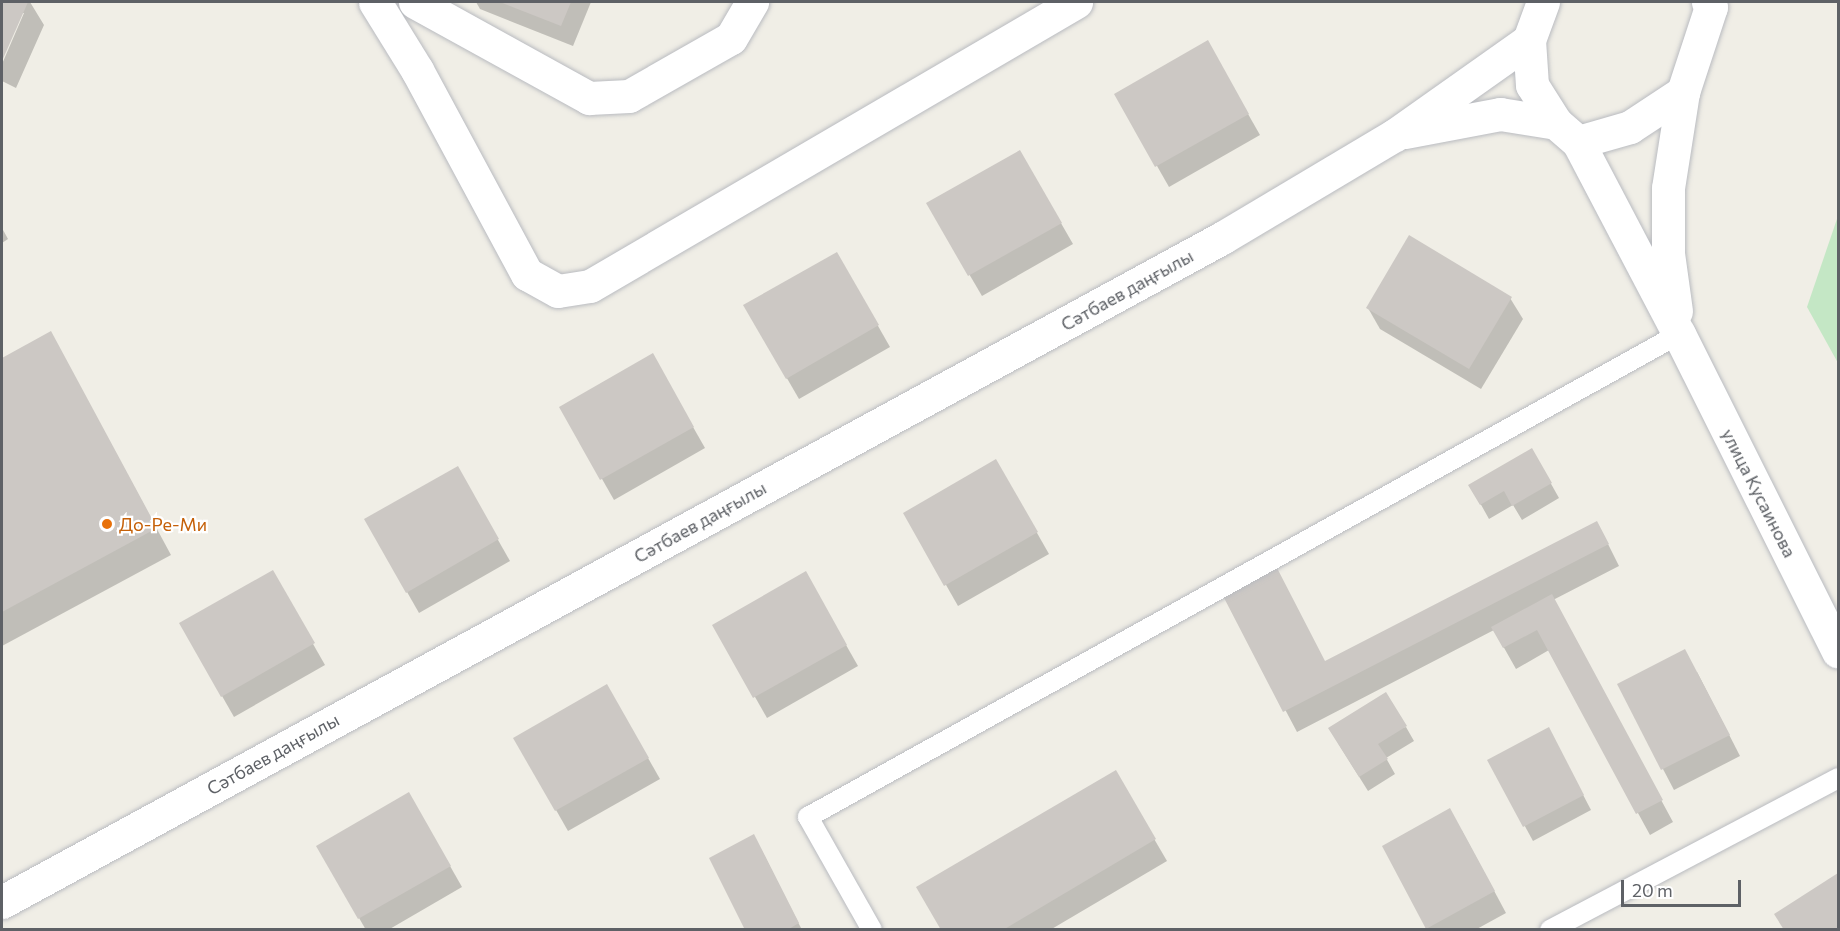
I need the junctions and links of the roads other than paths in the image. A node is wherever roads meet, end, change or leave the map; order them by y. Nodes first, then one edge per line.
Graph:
1 (375, 2) edge
2 (415, 2) edge
3 (752, 2) edge
4 (1076, 2) edge
5 (1543, 2) edge
6 (1711, 3) edge
7 (1528, 40) junction
8 (1683, 93) junction
9 (1567, 132) junction
10 (1395, 135) junction
11 (1679, 334) junction
12 (1839, 651) edge
13 (1839, 778) edge
14 (2, 902) edge
15 (872, 930) edge
16 (1550, 930) edge

1 - 4 street
2 - 3 street
5 - 7 street
6 - 8 street
7 - 9 street, улица Кусаинова
7 - 10 street
8 - 9 street
8 - 11 street
9 - 10 street
9 - 11 street, улица Кусаинова
10 - 14 street, Сәтбаев даңғылы
11 - 12 street, улица Кусаинова
11 - 15 lane
13 - 16 lane

